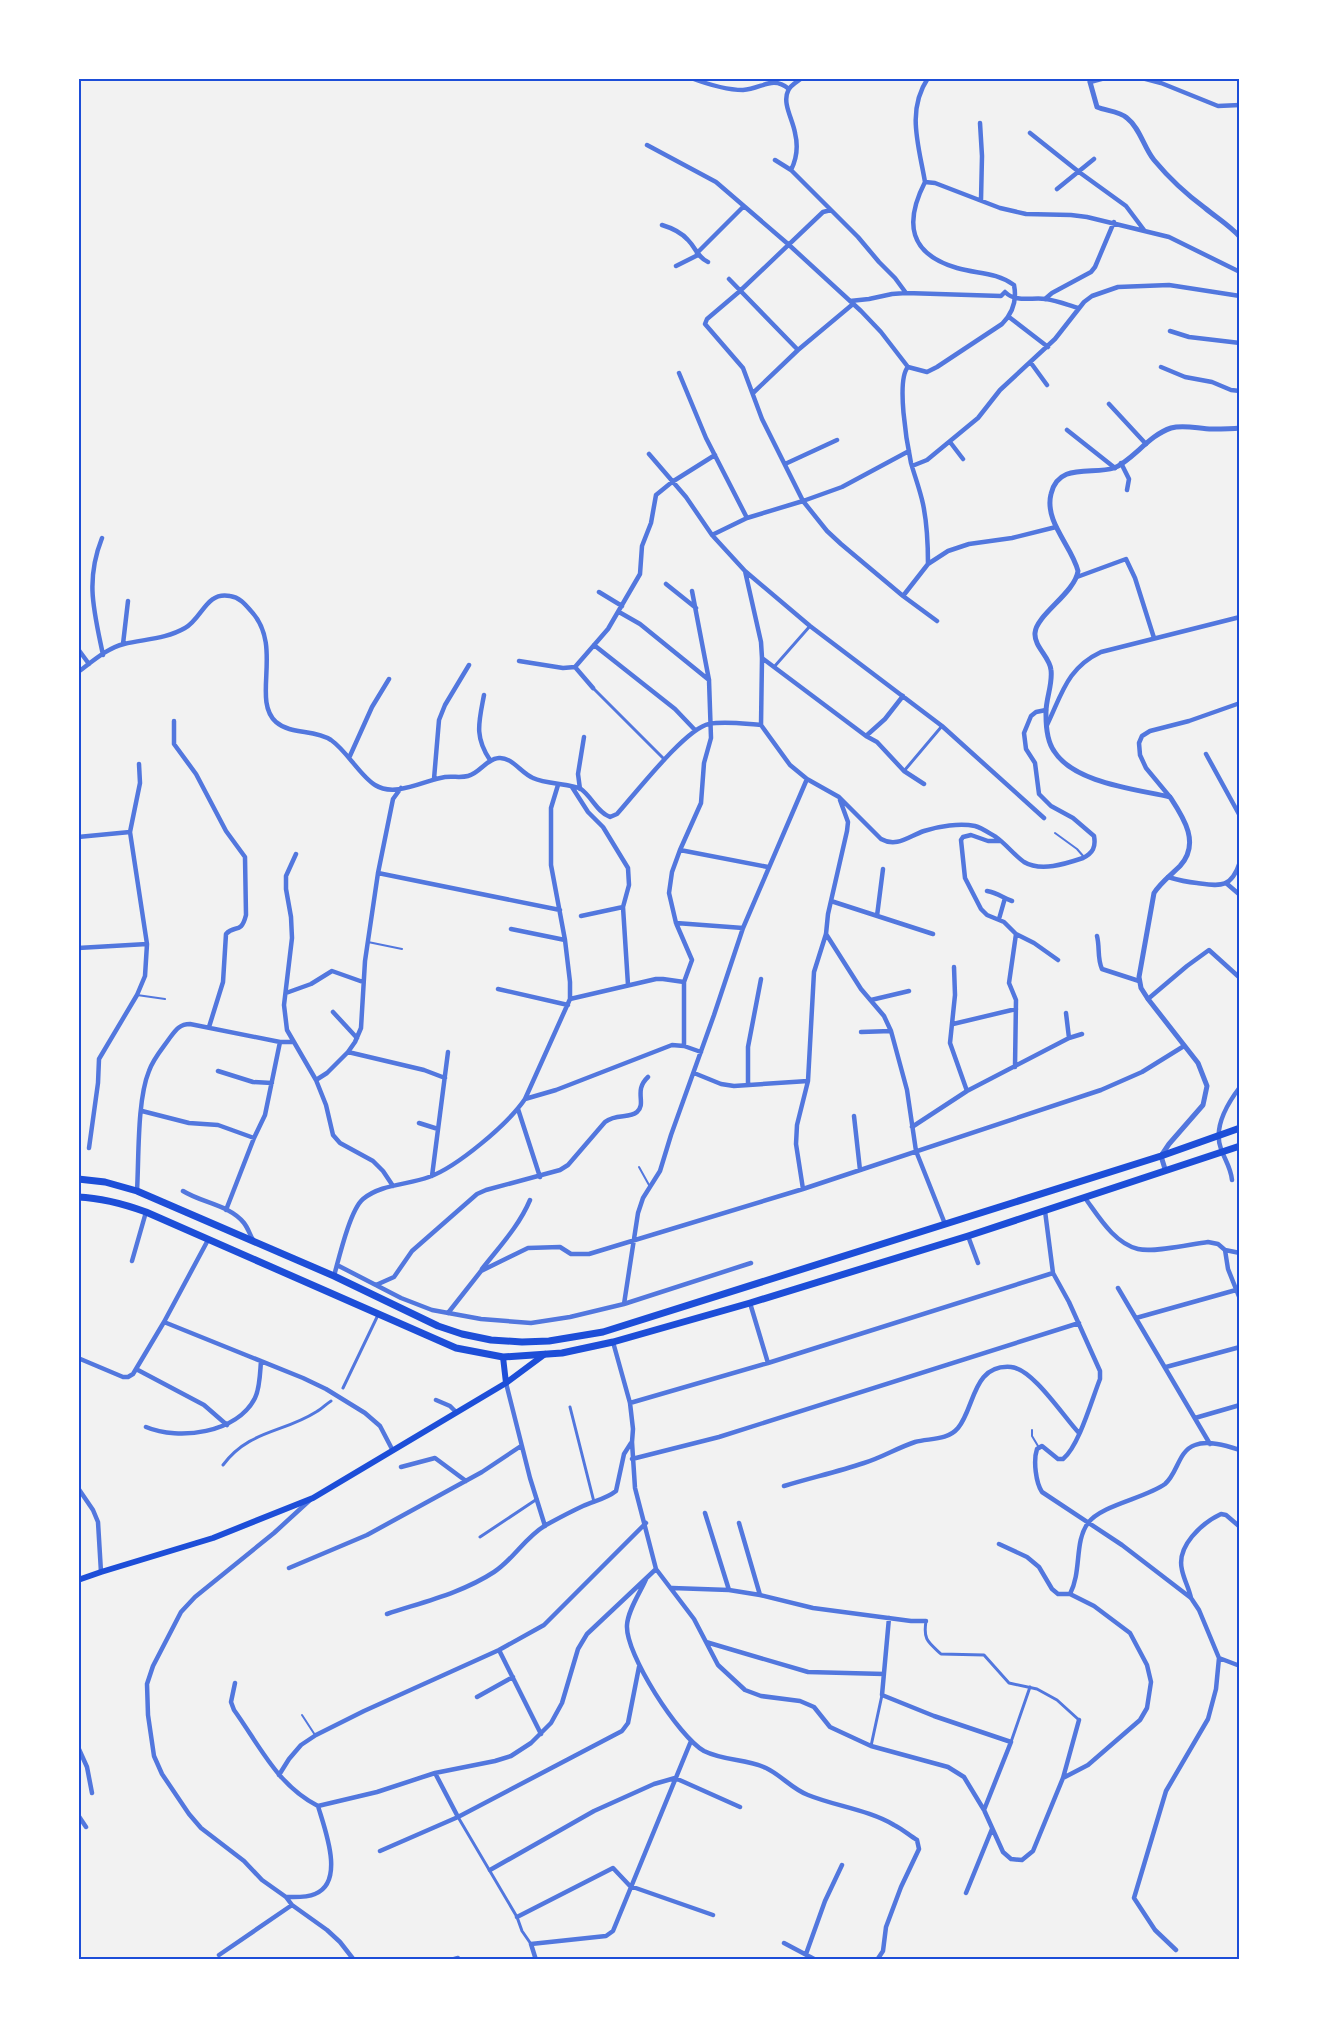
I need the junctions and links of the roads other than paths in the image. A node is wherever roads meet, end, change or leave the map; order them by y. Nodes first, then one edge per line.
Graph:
1 (691, 78) edge
2 (802, 78) edge
3 (928, 78) edge
4 (1105, 78) edge
5 (1142, 78) edge
6 (1090, 80) edge
7 (789, 88) junction
8 (1240, 105) edge
9 (980, 123) dead end
10 (1030, 133) dead end
11 (647, 145) dead end
12 (1094, 159) dead end
13 (775, 160) dead end
14 (791, 170) junction
15 (1079, 172) junction
16 (925, 182) junction
17 (1057, 189) dead end
18 (981, 200) junction
19 (744, 207) junction
20 (831, 210) junction
21 (1114, 222) junction
22 (662, 225) dead end
23 (1144, 231) junction
24 (1240, 237) edge
25 (788, 244) junction
26 (697, 254) junction
27 (708, 262) dead end
28 (676, 266) dead end
29 (1240, 272) edge
30 (729, 279) dead end
31 (740, 291) junction
32 (906, 293) junction
33 (1240, 296) edge
34 (1017, 299) junction
35 (1045, 299) junction
36 (851, 302) junction
37 (1079, 308) junction
38 (1009, 317) junction
39 (1170, 331) dead end
40 (1240, 343) edge
41 (1048, 347) junction
42 (798, 350) junction
43 (1031, 363) junction
44 (908, 367) junction
45 (1161, 368) dead end
46 (679, 373) dead end
47 (1047, 385) dead end
48 (1240, 391) edge
49 (753, 393) junction
50 (1109, 404) dead end
51 (1240, 428) edge
52 (1067, 430) dead end
53 (837, 440) dead end
54 (950, 442) junction
55 (1146, 444) junction
56 (909, 451) junction
57 (650, 454) dead end
58 (715, 455) junction
59 (963, 459) dead end
60 (1121, 463) junction
61 (785, 464) junction
62 (912, 466) junction
63 (1115, 468) junction
64 (672, 482) junction
65 (1127, 490) dead end
66 (803, 501) junction
67 (747, 518) junction
68 (1056, 527) junction
69 (712, 535) junction
70 (102, 538) dead end
71 (928, 564) junction
72 (745, 571) junction
73 (1077, 578) junction
74 (666, 584) dead end
75 (692, 591) dead end
76 (599, 592) dead end
77 (903, 596) junction
78 (128, 601) dead end
79 (696, 608) junction
80 (621, 609) junction
81 (1240, 616) edge
82 (937, 621) dead end
83 (810, 626) junction
84 (1154, 638) junction
85 (123, 644) junction
86 (594, 645) junction
87 (78, 649) edge
88 (103, 655) junction
89 (762, 658) junction
90 (519, 661) dead end
91 (89, 664) junction
92 (469, 665) dead end
93 (574, 667) junction
94 (774, 667) junction
95 (78, 672) edge
96 (389, 679) dead end
97 (710, 680) junction
98 (593, 688) joint
99 (484, 695) dead end
100 (903, 696) junction
101 (1240, 703) edge
102 (1046, 710) junction
103 (174, 721) dead end
104 (711, 723) junction
105 (761, 725) junction
106 (942, 726) junction
107 (1047, 726) junction
108 (695, 730) junction
109 (866, 736) junction
110 (584, 737) dead end
111 (1206, 754) dead end
112 (349, 758) junction
113 (664, 759) junction
114 (490, 760) junction
115 (140, 764) dead end
116 (904, 771) junction
117 (434, 779) junction
118 (807, 779) junction
119 (924, 784) dead end
120 (558, 785) junction
121 (573, 787) junction
122 (401, 788) junction
123 (580, 789) junction
124 (839, 797) junction
125 (1170, 797) junction
126 (1240, 816) edge
127 (1044, 818) dead end
128 (130, 832) junction
129 (1055, 833) dead end
130 (78, 837) edge
131 (1000, 841) junction
132 (680, 850) junction
133 (296, 854) dead end
134 (1084, 857) junction
135 (1240, 862) edge
136 (768, 867) junction
137 (884, 870) dead end
138 (378, 873) junction
139 (1168, 877) junction
140 (1226, 883) junction
141 (987, 891) dead end
142 (1240, 896) edge
143 (1005, 898) junction
144 (831, 901) junction
145 (1012, 901) dead end
146 (623, 907) junction
147 (560, 910) junction
148 (581, 916) dead end
149 (878, 916) junction
150 (999, 919) junction
151 (676, 923) junction
152 (743, 927) junction
153 (511, 929) dead end
154 (826, 934) junction
155 (933, 934) dead end
156 (1016, 934) junction
157 (1097, 936) dead end
158 (565, 940) junction
159 (368, 942) junction
160 (147, 944) junction
161 (78, 948) edge
162 (402, 949) dead end
163 (1058, 960) dead end
164 (954, 967) dead end
165 (1240, 978) edge
166 (760, 979) dead end
167 (1139, 981) junction
168 (363, 982) junction
169 (684, 982) junction
170 (628, 985) junction
171 (498, 989) dead end
172 (909, 991) dead end
173 (286, 993) junction
174 (137, 995) junction
175 (165, 999) dead end
176 (570, 999) junction
177 (1148, 999) junction
178 (871, 1000) junction
179 (568, 1005) junction
180 (1016, 1009) junction
181 (333, 1012) dead end
182 (1066, 1013) dead end
183 (953, 1024) junction
184 (209, 1027) junction
185 (891, 1031) junction
186 (861, 1032) dead end
187 (1082, 1034) dead end
188 (357, 1038) junction
189 (1069, 1038) junction
190 (280, 1042) junction
191 (292, 1042) junction
192 (684, 1046) junction
193 (1184, 1046) junction
194 (348, 1052) junction
195 (448, 1052) dead end
196 (701, 1052) junction
197 (1015, 1067) junction
198 (218, 1071) dead end
199 (694, 1073) junction
200 (648, 1077) dead end
201 (445, 1078) junction
202 (316, 1080) junction
203 (808, 1081) junction
204 (272, 1083) junction
205 (748, 1084) junction
206 (1240, 1087) edge
207 (967, 1091) junction
208 (525, 1099) junction
209 (518, 1109) junction
210 (142, 1111) junction
211 (854, 1116) dead end
212 (419, 1123) dead end
213 (912, 1127) junction
214 (1240, 1128) edge
215 (438, 1129) junction
216 (1217, 1136) junction
217 (254, 1138) junction
218 (1240, 1146) edge
219 (89, 1148) dead end
220 (916, 1151) junction
221 (1221, 1152) junction
222 (1161, 1156) junction
223 (639, 1167) dead end
224 (1165, 1169) junction
225 (860, 1170) junction
226 (432, 1176) junction
227 (540, 1177) junction
228 (78, 1179) edge
229 (1232, 1180) dead end
230 (393, 1186) junction
231 (650, 1187) junction
232 (803, 1189) junction
233 (137, 1191) junction
234 (183, 1191) dead end
235 (78, 1197) edge
236 (1086, 1198) junction
237 (530, 1200) dead end
238 (226, 1210) junction
239 (1045, 1211) junction
240 (146, 1212) junction
241 (945, 1224) junction
242 (968, 1236) junction
243 (208, 1240) junction
244 (634, 1241) junction
245 (255, 1243) junction
246 (1225, 1250) junction
247 (1240, 1253) edge
248 (132, 1261) dead end
249 (751, 1263) dead end
250 (978, 1263) dead end
251 (337, 1265) junction
252 (481, 1271) junction
253 (1053, 1273) junction
254 (334, 1276) junction
255 (376, 1285) junction
256 (1118, 1288) dead end
257 (1236, 1290) junction
258 (1240, 1299) edge
259 (750, 1303) junction
260 (624, 1304) junction
261 (448, 1313) junction
262 (378, 1315) junction
263 (1136, 1318) junction
264 (164, 1322) junction
265 (1079, 1323) junction
266 (613, 1342) junction
267 (1240, 1347) edge
268 (545, 1354) junction
269 (503, 1357) junction
270 (78, 1358) edge
271 (261, 1361) junction
272 (768, 1363) junction
273 (1166, 1367) junction
274 (136, 1369) junction
275 (506, 1383) junction
276 (343, 1388) dead end
277 (436, 1400) dead end
278 (331, 1401) dead end
279 (630, 1403) junction
280 (1240, 1405) edge
281 (570, 1407) dead end
282 (456, 1412) junction
283 (1195, 1418) junction
284 (227, 1425) junction
285 (147, 1427) dead end
286 (1032, 1430) dead end
287 (1079, 1433) junction
288 (632, 1442) junction
289 (1210, 1444) junction
290 (521, 1446) junction
291 (1039, 1446) junction
292 (392, 1449) junction
293 (1240, 1450) edge
294 (632, 1459) junction
295 (223, 1465) dead end
296 (401, 1467) dead end
297 (466, 1481) junction
298 (784, 1486) dead end
299 (78, 1488) edge
300 (313, 1498) junction
301 (537, 1498) junction
302 (594, 1502) junction
303 (705, 1513) dead end
304 (646, 1523) junction
305 (739, 1523) dead end
306 (1088, 1523) junction
307 (545, 1526) junction
308 (1240, 1527) edge
309 (480, 1537) dead end
310 (999, 1544) dead end
311 (289, 1568) dead end
312 (657, 1569) junction
313 (101, 1572) junction
314 (646, 1579) junction
315 (78, 1580) edge
316 (672, 1588) junction
317 (729, 1590) junction
318 (1070, 1594) junction
319 (760, 1595) junction
320 (1191, 1598) junction
321 (387, 1614) dead end
322 (889, 1618) junction
323 (926, 1621) joint
324 (706, 1642) junction
325 (499, 1650) junction
326 (1219, 1658) junction
327 (1240, 1666) edge
328 (639, 1667) junction
329 (884, 1674) junction
330 (513, 1677) junction
331 (235, 1683) dead end
332 (1029, 1687) junction
333 (882, 1695) junction
334 (477, 1697) dead end
335 (302, 1715) dead end
336 (1079, 1720) joint
337 (542, 1734) junction
338 (316, 1735) junction
339 (691, 1741) junction
340 (1011, 1742) junction
341 (78, 1746) edge
342 (871, 1746) junction
343 (435, 1773) junction
344 (279, 1775) junction
345 (675, 1778) junction
346 (1063, 1778) junction
347 (92, 1793) dead end
348 (318, 1806) junction
349 (740, 1807) dead end
350 (984, 1810) junction
351 (78, 1815) edge
352 (458, 1817) junction
353 (86, 1827) dead end
354 (992, 1828) junction
355 (381, 1851) dead end
356 (842, 1865) dead end
357 (490, 1870) junction
358 (630, 1886) junction
359 (966, 1893) dead end
360 (286, 1898) junction
361 (292, 1905) junction
362 (713, 1916) dead end
363 (517, 1917) junction
364 (784, 1943) dead end
365 (531, 1944) junction
366 (1176, 1950) dead end
367 (806, 1954) junction
368 (219, 1955) dead end
369 (458, 1958) dead end
370 (354, 1960) edge
371 (452, 1960) edge
372 (536, 1960) edge
373 (816, 1960) edge
374 (877, 1960) edge

1 - 7 street
2 - 7 street
3 - 16 street
4 - 6 street
5 - 8 street
6 - 24 street
7 - 14 street
9 - 18 street
10 - 15 street
11 - 19 street
12 - 15 street
13 - 14 street
14 - 20 street
15 - 17 street
15 - 23 street
16 - 18 street
16 - 34 street
18 - 21 street
19 - 25 street
19 - 26 street
20 - 25 street
20 - 32 street
21 - 23 street
21 - 35 street
22 - 26 street
23 - 29 street
25 - 31 street
25 - 36 street
26 - 27 street
26 - 28 street
30 - 31 street
31 - 42 street
31 - 49 street
32 - 34 street
32 - 36 street
33 - 37 street
34 - 35 street
34 - 38 street
35 - 37 street
36 - 42 street
36 - 44 street
37 - 41 street
38 - 41 street
38 - 44 street
39 - 40 street
41 - 43 street
42 - 49 street
43 - 47 street
43 - 54 street
44 - 56 street
45 - 48 street
46 - 58 street
49 - 61 street
50 - 55 street
51 - 55 street
52 - 63 street
53 - 61 street
54 - 59 street
54 - 62 street
55 - 60 street
56 - 62 street
56 - 66 street
57 - 64 street
58 - 64 street
58 - 67 street
60 - 63 street
60 - 65 street
61 - 66 street
62 - 71 street
63 - 68 street
64 - 69 street
64 - 80 street
66 - 67 street
66 - 77 street
67 - 69 street
68 - 71 street
68 - 73 street
69 - 72 street
70 - 88 street
71 - 77 street
72 - 83 street
72 - 89 street
73 - 84 street
73 - 102 street
74 - 79 street
75 - 79 street
76 - 80 street
77 - 82 street
78 - 85 street
79 - 97 street
80 - 86 street
80 - 97 street
81 - 84 street
83 - 94 street
83 - 100 street
84 - 107 street
85 - 88 street
85 - 112 street
86 - 93 street
86 - 108 street
87 - 91 street
88 - 91 street
89 - 94 street
89 - 105 street
90 - 93 street
91 - 95 street
92 - 117 street
93 - 98 street
94 - 109 street
96 - 112 street
97 - 104 street
98 - 113 street
99 - 114 street
100 - 106 street
100 - 109 street
101 - 125 street
102 - 107 street
102 - 134 street
103 - 184 street
104 - 105 street
104 - 108 street
104 - 132 street
105 - 118 street
106 - 116 street
106 - 127 street
107 - 125 street
108 - 113 street
109 - 116 street
110 - 123 street
111 - 126 street
112 - 122 street
113 - 123 street
114 - 117 street
114 - 120 street
115 - 128 street
116 - 119 street
117 - 122 street
118 - 124 street
118 - 136 street
120 - 121 street
120 - 147 street
121 - 123 street
121 - 146 street
122 - 138 street
124 - 131 street
124 - 144 street
125 - 139 street
128 - 130 street
128 - 160 street
129 - 134 lane
131 - 134 street
131 - 150 street
132 - 136 street
132 - 151 street
133 - 173 street
135 - 140 street
136 - 152 street
137 - 149 street
138 - 147 street
138 - 159 street
139 - 140 street
139 - 167 street
140 - 142 street
141 - 143 street
143 - 145 street
143 - 150 street
144 - 149 street
144 - 154 street
146 - 148 street
146 - 170 street
147 - 158 street
149 - 155 street
150 - 156 street
151 - 152 street
151 - 169 street
152 - 196 street
153 - 158 street
154 - 178 street
154 - 203 street
156 - 163 street
156 - 180 street
157 - 167 street
158 - 176 street
159 - 162 lane
159 - 168 street
160 - 161 street
160 - 174 street
164 - 183 street
165 - 177 street
166 - 205 street
167 - 177 street
168 - 173 street
168 - 188 street
169 - 170 street
169 - 192 street
170 - 176 street
171 - 179 street
172 - 178 street
173 - 191 street
174 - 175 lane
174 - 219 street
176 - 179 street
177 - 193 street
178 - 185 street
179 - 208 street
180 - 183 street
180 - 197 street
181 - 188 street
182 - 189 street
183 - 207 street
184 - 190 street
184 - 210 street
185 - 186 street
185 - 213 street
187 - 189 street
188 - 194 street
189 - 197 street
190 - 191 street
190 - 204 street
191 - 202 street
192 - 196 street
192 - 208 street
193 - 220 street
193 - 222 street
194 - 201 street
194 - 202 street
195 - 201 street
196 - 199 street
197 - 207 street
198 - 204 street
199 - 205 street
199 - 231 street
200 - 227 street
201 - 215 street
202 - 230 street
203 - 205 street
203 - 232 street
204 - 217 street
206 - 216 street
207 - 213 street
208 - 209 street
209 - 226 street
209 - 227 street
210 - 217 street
210 - 233 street
211 - 225 street
212 - 215 street
213 - 220 street
214 - 216 main road
215 - 226 street
216 - 221 street
216 - 222 main road
217 - 238 street
218 - 221 main road
220 - 225 street
220 - 241 street
221 - 224 main road
221 - 229 street
222 - 224 street
222 - 241 main road
223 - 231 lane
224 - 236 main road
225 - 232 street
226 - 230 street
227 - 255 street
228 - 233 main road
230 - 251 street
231 - 244 street
232 - 244 street
233 - 245 main road
234 - 238 street
235 - 240 main road
236 - 239 main road
236 - 246 street
237 - 252 street
238 - 245 street
239 - 242 main road
239 - 253 street
240 - 243 main road
240 - 248 street
241 - 254 main road
242 - 250 street
242 - 259 main road
243 - 262 main road
243 - 264 street
244 - 252 street
244 - 260 street
245 - 254 main road
246 - 247 street
246 - 257 street
249 - 260 street
251 - 254 street
251 - 255 street
252 - 261 street
253 - 265 street
253 - 272 street
255 - 261 street
256 - 263 street
257 - 258 street
257 - 263 street
259 - 266 main road
259 - 272 street
260 - 261 street
262 - 269 main road
262 - 276 street
263 - 273 street
264 - 271 street
264 - 274 street
265 - 287 street
265 - 294 street
266 - 268 main road
266 - 279 street
267 - 273 street
268 - 269 main road
268 - 275 main road
269 - 275 main road
270 - 274 street
271 - 284 street
271 - 292 street
272 - 279 street
273 - 283 street
274 - 284 street
275 - 282 main road
275 - 290 street
277 - 282 street
278 - 295 street
279 - 288 street
280 - 283 street
281 - 302 street
282 - 292 main road
283 - 289 street
284 - 285 street
286 - 291 lane
287 - 291 street
287 - 298 street
288 - 294 street
288 - 302 street
289 - 293 street
289 - 306 street
290 - 297 street
290 - 301 street
291 - 306 street
292 - 300 main road
294 - 304 street
296 - 297 street
297 - 311 street
299 - 313 street
300 - 313 main road
300 - 360 street
301 - 307 street
301 - 309 street
302 - 307 street
303 - 317 street
304 - 312 street
304 - 325 street
305 - 319 street
306 - 318 street
306 - 320 street
307 - 321 street
308 - 320 street
310 - 318 street
312 - 314 street
312 - 316 street
313 - 315 main road
314 - 328 street
314 - 337 street
316 - 317 street
316 - 324 street
317 - 319 street
318 - 346 street
319 - 322 street
320 - 326 street
322 - 323 street
322 - 329 street
323 - 332 street
324 - 329 street
324 - 342 street
325 - 330 street
325 - 338 street
326 - 327 street
326 - 366 street
328 - 339 street
328 - 352 street
329 - 333 street
330 - 334 street
330 - 337 street
331 - 344 street
332 - 336 street
332 - 340 street
333 - 340 street
333 - 342 street
335 - 338 lane
336 - 346 street
337 - 343 street
338 - 344 street
339 - 345 street
339 - 374 street
340 - 350 street
341 - 347 street
342 - 350 street
343 - 348 street
343 - 352 street
344 - 348 street
345 - 349 street
345 - 357 street
345 - 358 street
346 - 354 street
348 - 360 street
350 - 354 street
351 - 353 street
352 - 355 street
352 - 357 street
354 - 359 street
356 - 367 street
357 - 363 street
358 - 362 street
358 - 363 street
358 - 365 street
360 - 361 street
361 - 368 street
361 - 370 street
363 - 365 street
364 - 367 street
365 - 372 street
367 - 373 street
369 - 371 street

